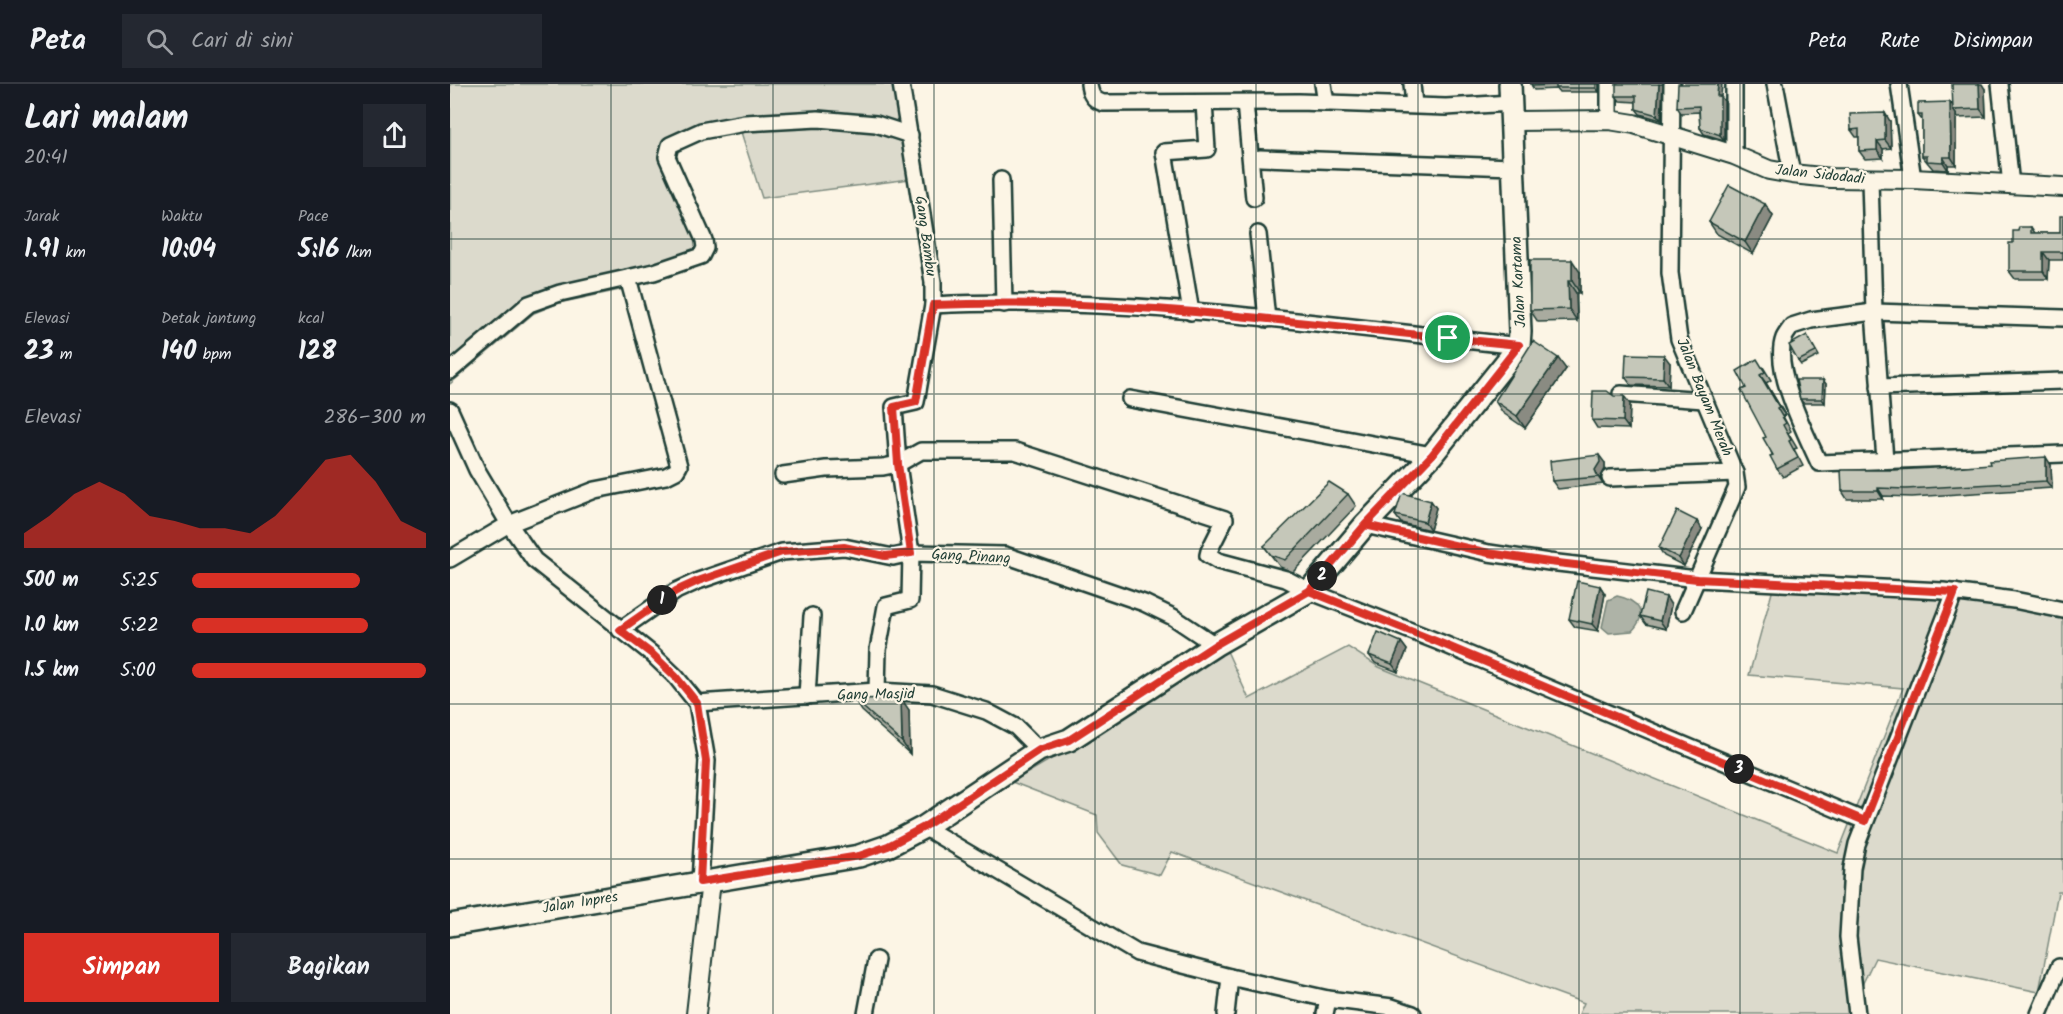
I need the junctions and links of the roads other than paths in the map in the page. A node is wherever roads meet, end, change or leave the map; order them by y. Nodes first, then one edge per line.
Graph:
1 (901, 84) edge
2 (1089, 84) edge
3 (1323, 84) edge
4 (1412, 84) edge
5 (1610, 84) edge
6 (1671, 84) edge
7 (1734, 84) edge
8 (1775, 84) edge
9 (1899, 84) edge
10 (2000, 84) edge
11 (1204, 103) junction
12 (1245, 103) junction
13 (1326, 103) junction
14 (1511, 103) edge
15 (1414, 105) junction
16 (1609, 120) junction
17 (910, 135) junction
18 (1672, 135) junction
19 (1734, 155) junction
20 (1260, 158) dead end
21 (1512, 166) junction
22 (1792, 174) junction
23 (1913, 179) junction
24 (1001, 180) dead end
25 (1870, 180) junction
26 (2011, 185) junction
27 (2063, 187) edge
28 (1254, 198) dead end
29 (1258, 234) dead end
30 (628, 278) junction
31 (1004, 304) junction
32 (933, 305) junction
33 (1191, 312) junction
34 (1874, 312) junction
35 (2063, 318) edge
36 (1267, 319) junction
37 (1519, 345) junction
38 (450, 371) edge
39 (2063, 381) edge
40 (1879, 387) junction
41 (1621, 394) edge
42 (1130, 399) dead end
43 (1704, 400) junction
44 (450, 410) edge
45 (2063, 454) edge
46 (1432, 455) junction
47 (1885, 460) junction
48 (898, 464) junction
49 (1735, 473) junction
50 (783, 475) dead end
51 (1610, 478) dead end
52 (509, 524) junction
53 (1365, 525) junction
54 (911, 553) junction
55 (450, 559) edge
56 (1697, 579) junction
57 (1309, 591) junction
58 (1955, 592) junction
59 (2063, 610) edge
60 (1683, 611) dead end
61 (812, 616) dead end
62 (620, 630) junction
63 (1215, 645) junction
64 (877, 691) junction
65 (807, 696) junction
66 (697, 703) junction
67 (1039, 750) junction
68 (1865, 821) junction
69 (924, 827) junction
70 (705, 881) junction
71 (450, 925) edge
72 (876, 960) dead end
73 (2059, 967) dead end
74 (1230, 977) junction
75 (1326, 1006) edge
76 (696, 1014) edge
77 (866, 1014) edge
78 (1226, 1014) edge
79 (1413, 1014) edge
80 (1857, 1014) edge
81 (2039, 1014) edge

1 - 17 street, Gang Bambu
2 - 11 street
3 - 13 street
4 - 15 street
5 - 16 street
6 - 18 street, Jalan Bayam Merah
7 - 19 street
8 - 22 street
9 - 23 street
10 - 26 street
11 - 12 street
11 - 33 street
12 - 13 street
12 - 28 street
13 - 15 street
14 - 15 street
14 - 16 street, Jalan Sidodadi
14 - 21 main road, Jalan Kartama
16 - 18 street, Jalan Sidodadi
17 - 30 street
17 - 32 street, Gang Bambu
18 - 19 street, Jalan Sidodadi
18 - 43 street, Jalan Bayam Merah
19 - 22 street, Jalan Sidodadi
20 - 21 street
21 - 37 main road, Jalan Kartama
22 - 25 street, Jalan Sidodadi
23 - 25 street, Jalan Sidodadi
23 - 26 street, Jalan Sidodadi
24 - 31 street
25 - 34 street
26 - 27 street, Jalan Sidodadi
29 - 36 street
30 - 38 street
30 - 52 street
31 - 32 street
31 - 33 street
32 - 48 street, Gang Bambu
33 - 36 street
34 - 35 street
34 - 40 street
34 - 47 street
36 - 37 street
37 - 46 main road, Jalan Kartama
39 - 40 street
40 - 47 street
41 - 43 street
42 - 46 street
43 - 49 street, Jalan Bayam Merah
44 - 52 street
45 - 47 street
46 - 53 main road, Jalan Kartama
48 - 50 street
48 - 54 street
48 - 57 street
49 - 51 street
49 - 56 street, Jalan Bayam Merah
52 - 55 street
52 - 62 street
53 - 56 street
53 - 57 main road, Jalan Kartama
54 - 62 street, Gang Pinang
54 - 63 street, Gang Pinang
54 - 64 street
56 - 58 street
56 - 60 street, Jalan Bayam Merah
57 - 63 main road, Jalan Kartama
57 - 68 street
58 - 59 street
58 - 68 street
61 - 65 street
62 - 66 street
63 - 67 main road, Jalan Kartama
64 - 65 street, Gang Masjid
64 - 67 street, Gang Masjid
65 - 66 street, Gang Masjid
66 - 70 street
67 - 69 main road, Jalan Kartama
68 - 80 street
69 - 70 main road, Jalan Kartama
69 - 74 street
70 - 71 main road, Jalan Inpres
70 - 76 street
72 - 77 street
73 - 81 street
74 - 75 street
74 - 78 street
75 - 79 street

